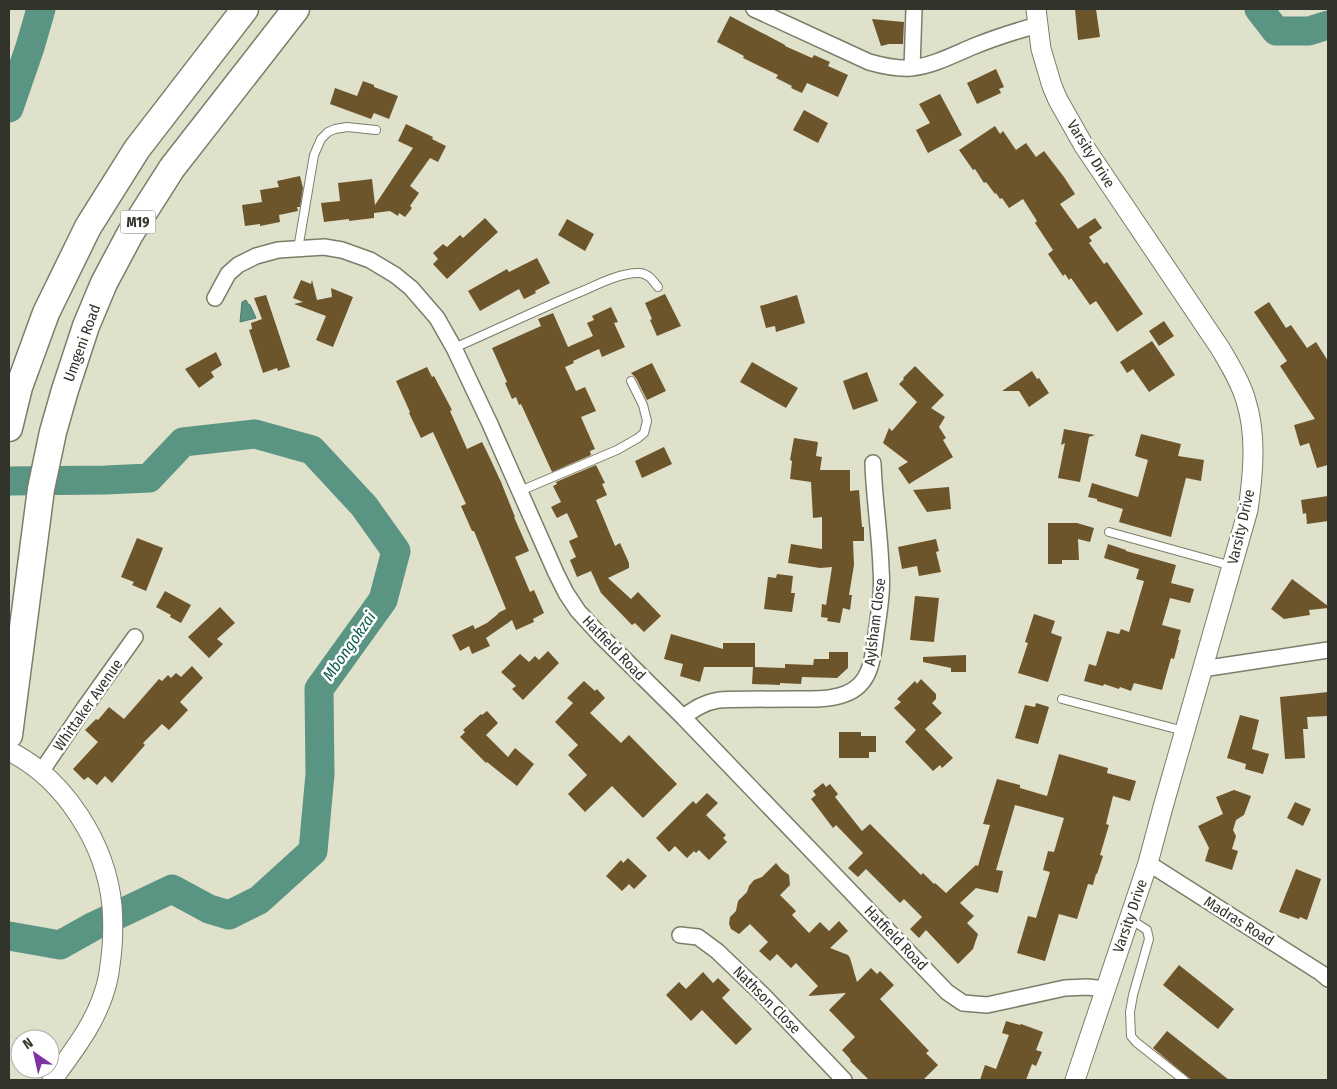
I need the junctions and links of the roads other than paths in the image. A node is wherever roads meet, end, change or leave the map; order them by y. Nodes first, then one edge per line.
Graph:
1 (245, 9) edge
2 (296, 9) edge
3 (754, 9) edge
4 (914, 9) edge
5 (1037, 17) edge
6 (912, 68) junction
7 (376, 130) dead end
8 (298, 249) junction
9 (658, 287) dead end
10 (215, 298) dead end
11 (454, 348) junction
12 (631, 381) dead end
13 (9, 428) edge
14 (873, 463) dead end
15 (520, 491) junction
16 (1109, 532) dead end
17 (1232, 566) junction
18 (135, 637) dead end
19 (1328, 650) edge
20 (1202, 669) junction
21 (1062, 699) dead end
22 (683, 718) junction
23 (1185, 731) junction
24 (9, 735) edge
25 (9, 751) edge
26 (34, 767) junction
27 (1148, 863) junction
28 (1130, 919) junction
29 (680, 935) dead end
30 (1328, 979) edge
31 (1106, 989) junction
32 (52, 1080) edge
33 (844, 1080) edge
34 (1075, 1080) edge
35 (1184, 1080) edge

1 - 13 highway, M19
2 - 24 highway, Umgeni Road / M19
3 - 6 street
4 - 6 street
5 - 6 street
5 - 17 street, Varsity Drive
7 - 8 lane
8 - 10 street, Hatfield Road
8 - 11 street, Hatfield Road
9 - 11 lane
11 - 15 street, Hatfield Road
12 - 15 lane
14 - 22 street, Aylsham Close
15 - 22 street, Hatfield Road
16 - 17 lane
17 - 20 street, Varsity Drive
18 - 26 street, Whittaker Avenue
19 - 20 street
20 - 23 street, Varsity Drive
21 - 23 lane
22 - 31 street, Hatfield Road
23 - 27 street, Varsity Drive
25 - 26 street
26 - 32 street
27 - 28 street, Varsity Drive
27 - 30 street, Madras Road
28 - 31 street, Varsity Drive
28 - 35 lane
29 - 33 street, Nathson Close
31 - 34 street, Varsity Drive

